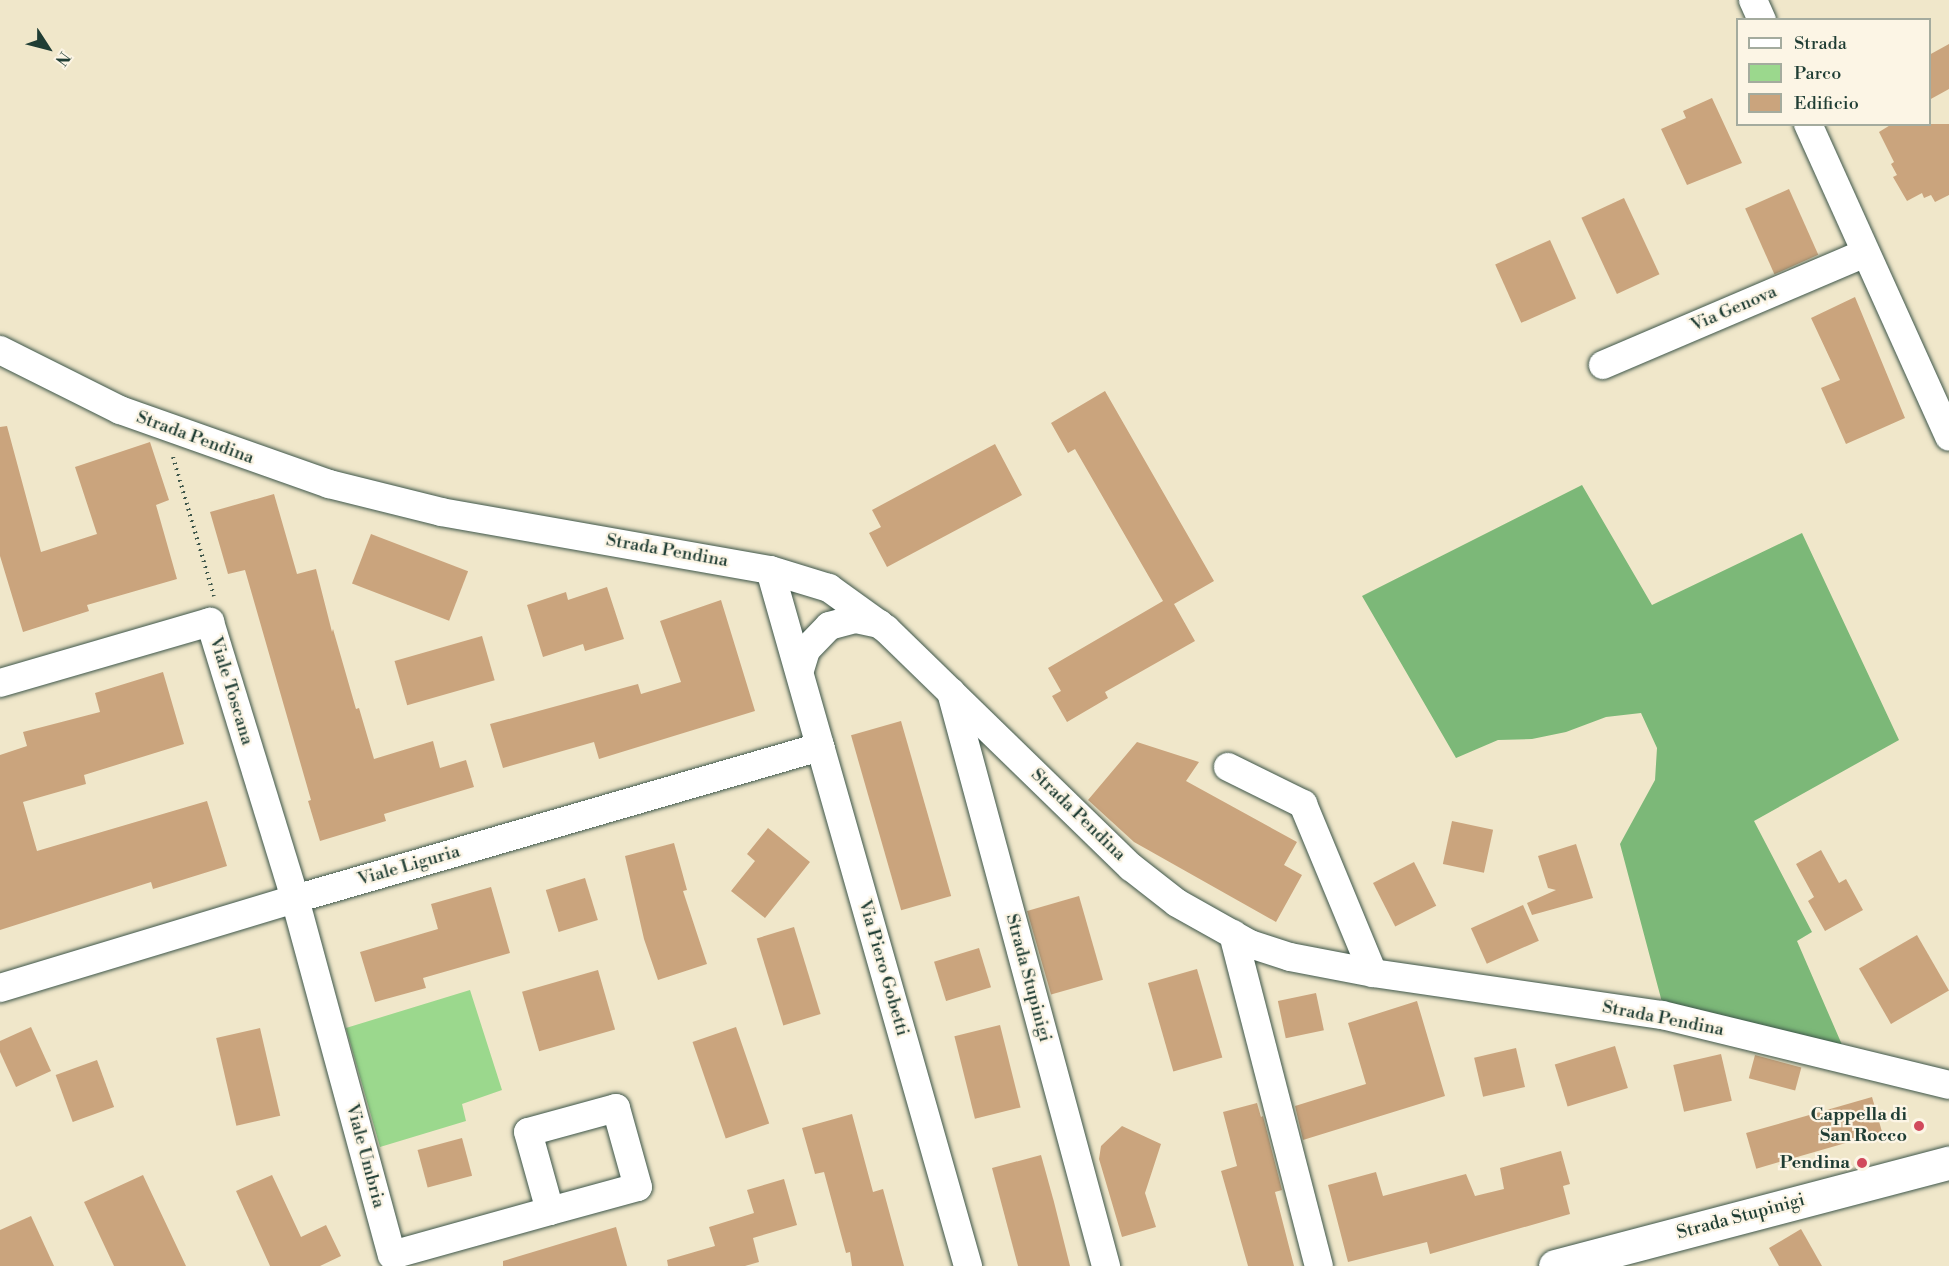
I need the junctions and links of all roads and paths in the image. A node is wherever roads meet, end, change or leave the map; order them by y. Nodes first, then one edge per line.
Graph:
1 (1753, 0) edge
2 (1761, 18) edge
3 (1809, 126) edge
4 (1865, 253) junction
5 (0, 350) edge
6 (1603, 365) dead end
7 (164, 427) junction
8 (1949, 437) edge
9 (770, 570) junction
10 (210, 622) junction
11 (881, 625) junction
12 (800, 670) junction
13 (1, 680) edge
14 (950, 691) junction
15 (820, 747) junction
16 (1228, 767) dead end
17 (295, 899) junction
18 (1233, 934) junction
19 (1373, 973) junction
20 (0, 988) edge
21 (1949, 1085) edge
22 (1949, 1163) edge
23 (550, 1211) dead end
24 (1572, 1264) edge
25 (968, 1266) edge
26 (1106, 1266) edge
27 (1319, 1266) edge

1 - 2 street
3 - 4 street
4 - 6 street, Via Genova
4 - 8 street
5 - 7 street, Strada Pendina
7 - 9 street, Strada Pendina
7 - 10 path
9 - 11 street, Strada Pendina
9 - 12 street, Via Piero Gobetti
10 - 13 street, Viale Toscana
10 - 17 street, Viale Toscana
11 - 12 street
11 - 14 street, Strada Pendina
12 - 15 street, Via Piero Gobetti
14 - 18 street, Strada Pendina
14 - 26 street, Strada Stupinigi
15 - 17 street, Viale Liguria
15 - 25 street, Via Piero Gobetti
16 - 19 street
17 - 20 street, Viale Liguria
17 - 23 street, Viale Umbria
18 - 19 street, Strada Pendina
18 - 27 street
19 - 21 street, Strada Pendina
22 - 24 street, Strada Stupinigi

